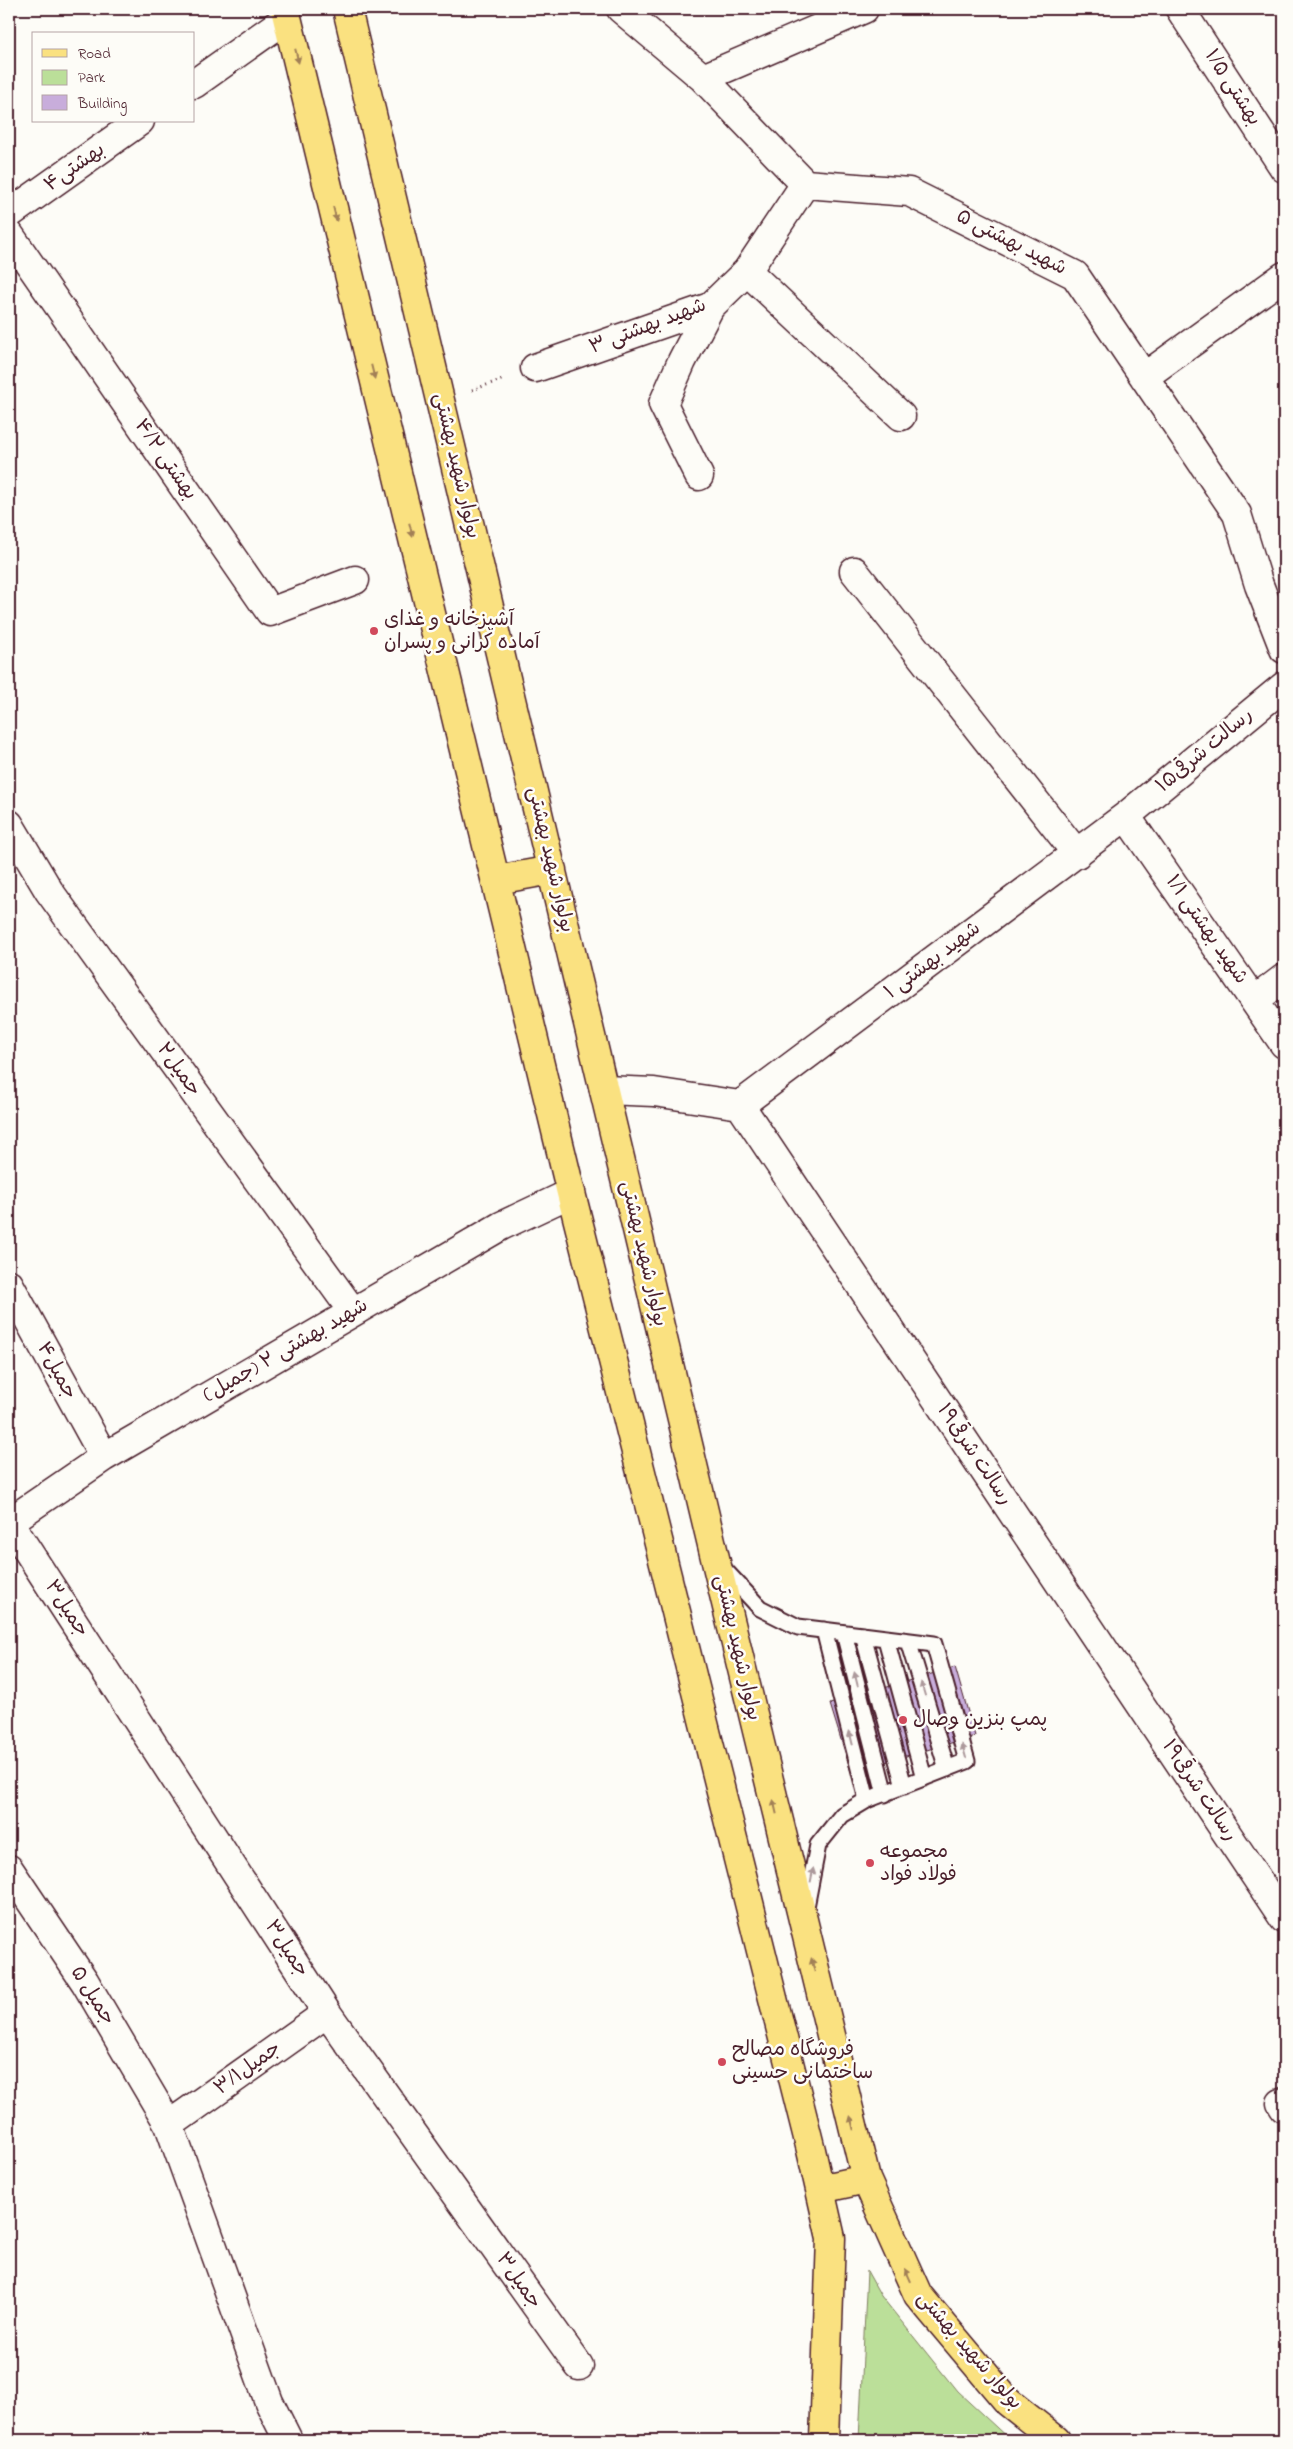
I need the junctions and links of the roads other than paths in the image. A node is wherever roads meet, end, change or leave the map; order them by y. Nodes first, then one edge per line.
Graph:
1 (348, 9) edge
2 (621, 9) edge
3 (864, 9) edge
4 (1180, 9) edge
5 (286, 13) edge
6 (703, 78) junction
7 (195, 83) edge
8 (139, 122) edge
9 (1284, 168) edge
10 (805, 184) junction
11 (9, 214) edge
12 (9, 234) edge
13 (747, 272) junction
14 (1284, 276) edge
15 (710, 307) junction
16 (535, 368) road end
17 (1144, 377) junction
18 (901, 416) dead end
19 (699, 476) dead end
20 (854, 570) dead end
21 (355, 580) dead end
22 (1284, 649) edge
23 (1284, 686) edge
24 (1126, 816) junction
25 (9, 824) edge
26 (1076, 854) junction
27 (552, 870) junction
28 (496, 880) junction
29 (1284, 978) edge
30 (1255, 1000) junction
31 (1284, 1044) edge
32 (604, 1090) junction
33 (740, 1104) junction
34 (571, 1192) junction
35 (9, 1284) edge
36 (353, 1312) junction
37 (104, 1458) junction
38 (9, 1522) edge
39 (716, 1562) junction
40 (824, 1630) junction
41 (844, 1633) junction
42 (863, 1636) junction
43 (886, 1638) junction
44 (908, 1641) junction
45 (948, 1769) junction
46 (924, 1778) junction
47 (904, 1786) junction
48 (885, 1794) junction
49 (866, 1800) junction
50 (9, 1869) edge
51 (1284, 1919) edge
52 (803, 1923) junction
53 (328, 2012) junction
54 (169, 2126) junction
55 (866, 2179) junction
56 (820, 2189) junction
57 (579, 2366) dead end
58 (288, 2440) edge
59 (824, 2440) edge
60 (1056, 2440) edge

1 - 27 main road, بولوار شهید بهشتی
2 - 6 street
3 - 6 street
4 - 9 street, بهشتی ۱/۵
5 - 7 street
5 -> 28 main road
6 - 10 street
8 - 11 street, بهشتی۴
10 - 13 street, شهید بهشتی ۳
10 - 17 street, شهید بهشتی ۵
12 - 21 street, بهشتی ۴/۲
13 - 15 street, شهید بهشتی ۳
13 - 18 street
14 - 17 street
15 - 16 street, شهید بهشتی ۳
15 - 19 street
17 - 22 street, شهید بهشتی ۵
20 - 26 street
23 - 24 street, رسالت شرقی۱۵
24 - 26 street, شهید بهشتی ۱
24 - 30 street, شهید بهشتی ۱/۱
25 - 36 street, جمیل۲
26 - 33 street, شهید بهشتی ۱
27 - 28 main road
27 - 32 main road, بولوار شهید بهشتی
28 - 34 main road
29 - 30 street
30 - 31 street, شهید بهشتی ۱/۱
32 - 33 street
32 - 39 main road, بولوار شهید بهشتی
33 - 51 street, رسالت شرقی۱۹
34 - 36 street, شهید بهشتی ۲ (جمیل)
34 - 56 main road
35 - 37 street, جمیل۴
36 - 37 street, شهید بهشتی ۲ (جمیل)
37 - 38 street, شهید بهشتی ۲ (جمیل)
38 - 53 street, جمیل۳
39 - 40 lane
52 -> 39 main road, بولوار شهید بهشتی
40 - 41 lane
49 -> 40 lane
41 - 42 lane
48 -> 41 lane
42 - 43 lane
42 - 47 lane
43 - 44 lane
43 - 46 lane
45 -> 44 lane
45 -> 44 lane
45 - 46 lane
46 - 47 lane
47 - 48 lane
48 - 49 lane
52 -> 49 lane
50 - 54 street, جمیل ۵
55 -> 52 main road, بولوار شهید بهشتی
53 - 54 street, جمیل۳/۱
53 - 57 street, جمیل۳
54 - 58 street, جمیل ۵
55 - 56 main road
60 -> 55 main road, بولوار شهید بهشتی
56 - 59 main road

